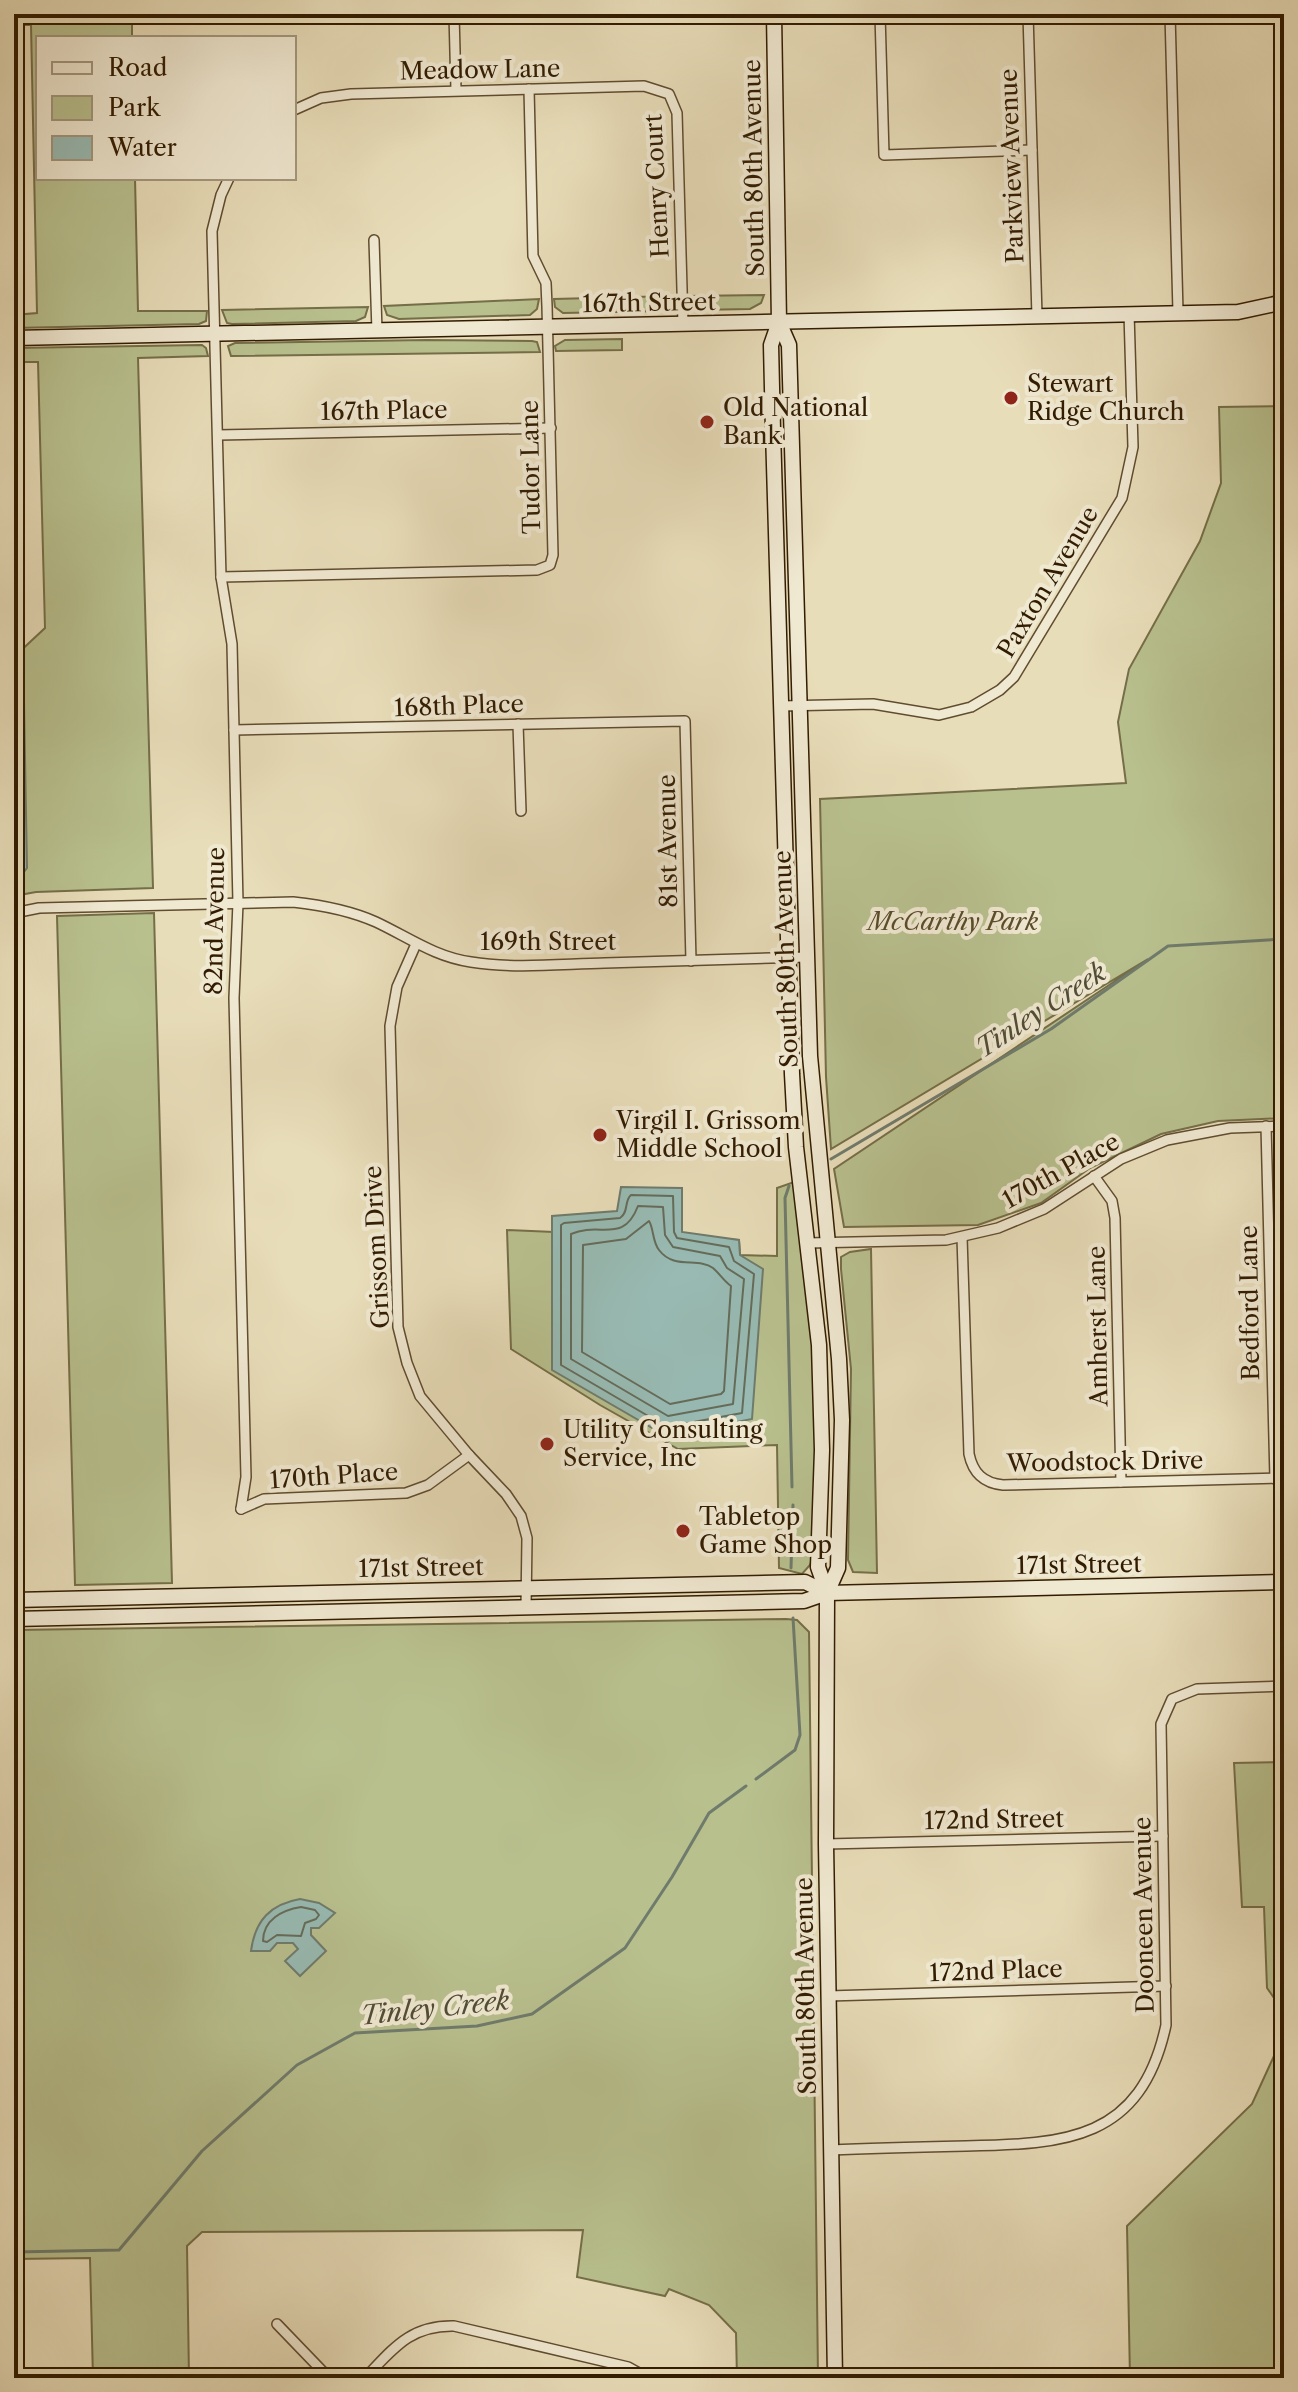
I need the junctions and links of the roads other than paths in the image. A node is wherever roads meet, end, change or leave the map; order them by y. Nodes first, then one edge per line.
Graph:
1 (454, 14) edge
2 (774, 14) edge
3 (880, 14) edge
4 (1028, 14) edge
5 (1170, 14) edge
6 (529, 89) junction
7 (456, 90) junction
8 (669, 94) joint
9 (296, 109) edge
10 (1032, 150) junction
11 (228, 180) edge
12 (374, 240) dead end
13 (1284, 302) edge
14 (1178, 312) junction
15 (1129, 313) junction
16 (1037, 316) junction
17 (779, 322) junction
18 (683, 324) junction
19 (548, 327) junction
20 (377, 331) junction
21 (215, 334) junction
22 (14, 338) edge
23 (551, 428) junction
24 (218, 435) junction
25 (221, 577) junction
26 (781, 706) junction
27 (800, 706) junction
28 (685, 721) joint
29 (518, 724) junction
30 (234, 730) junction
31 (521, 811) dead end
32 (238, 903) junction
33 (14, 913) edge
34 (416, 944) junction
35 (788, 957) junction
36 (807, 957) junction
37 (691, 961) junction
38 (1266, 1126) junction
39 (1284, 1126) edge
40 (1094, 1176) junction
41 (962, 1237) junction
42 (827, 1241) junction
43 (808, 1243) junction
44 (469, 1455) junction
45 (1279, 1479) edge
46 (1121, 1482) junction
47 (241, 1509) joint
48 (1284, 1582) edge
49 (526, 1588) junction
50 (827, 1593) junction
51 (14, 1600) edge
52 (526, 1607) junction
53 (14, 1619) edge
54 (1284, 1686) edge
55 (1163, 1836) junction
56 (826, 1844) junction
57 (1166, 1986) junction
58 (828, 1996) junction
59 (831, 2150) junction
60 (277, 2324) dead end
61 (14, 2363) edge
62 (16, 2378) edge
63 (329, 2378) edge
64 (365, 2378) edge
65 (648, 2378) edge
66 (835, 2378) edge

1 - 7 street
2 - 17 street, South 80th Avenue
3 - 10 street
4 - 10 street, Parkview Avenue
5 - 14 street
6 - 7 street, Meadow Lane
6 - 8 street, Meadow Lane
6 - 19 street, Tudor Lane
7 - 9 street, Meadow Lane
8 - 18 street, Henry Court
10 - 16 street, Parkview Avenue
11 - 21 street
12 - 20 street
13 - 14 street, 167th Street
14 - 15 street, 167th Street
15 - 16 street, 167th Street
15 - 27 street, Paxton Avenue
16 - 17 street, 167th Street
17 - 18 street, 167th Street
17 - 26 street, South 80th Avenue
17 - 27 street, South 80th Avenue
18 - 19 street, 167th Street
19 - 20 street, 167th Street
19 - 23 street, Tudor Lane
20 - 21 street, 167th Street
21 - 22 street, 167th Street
21 - 24 street, 82nd Avenue
23 - 24 street, 167th Place
23 - 25 street, Tudor Lane
24 - 25 street, 82nd Avenue
25 - 30 street, 82nd Avenue
26 - 27 street, Paxton Avenue
26 - 35 street, South 80th Avenue
27 - 36 street, South 80th Avenue
28 - 29 street, 168th Place
28 - 37 street, 81st Avenue
29 - 30 street, 168th Place
29 - 31 street
30 - 32 street, 82nd Avenue
32 - 33 street, 169th Street
32 - 34 street, 169th Street
32 - 47 street, 82nd Avenue
34 - 37 street, 169th Street
34 - 44 street, Grissom Drive
35 - 36 street, 169th Street
35 - 37 street, 169th Street
35 - 43 street, South 80th Avenue
36 - 42 street, South 80th Avenue
38 - 39 street, 170th Place
38 - 40 street, 170th Place
38 - 45 street, Bedford Lane
40 - 41 street, 170th Place
40 - 46 street, Amherst Lane
41 - 42 street, 170th Place
41 - 46 street, Woodstock Drive
42 - 43 street, 170th Place
42 - 50 street, South 80th Avenue
43 - 50 street, South 80th Avenue
44 - 47 street, 170th Place
44 - 49 street, Grissom Drive
45 - 46 street, Woodstock Drive
48 - 50 street, 171st Street
49 - 50 street, 171st Street
49 - 51 street, 171st Street
49 - 52 street, Grissom Drive
50 - 52 street, 171st Street
50 - 56 street, South 80th Avenue
52 - 53 street, 171st Street
54 - 55 street, Dooneen Avenue
55 - 56 street, 172nd Street
55 - 57 street, Dooneen Avenue
56 - 58 street, South 80th Avenue
57 - 58 street, 172nd Place
57 - 59 street, Dooneen Avenue
58 - 59 street, South 80th Avenue
59 - 66 street, South 80th Avenue
60 - 63 street
61 - 62 street
64 - 65 street

